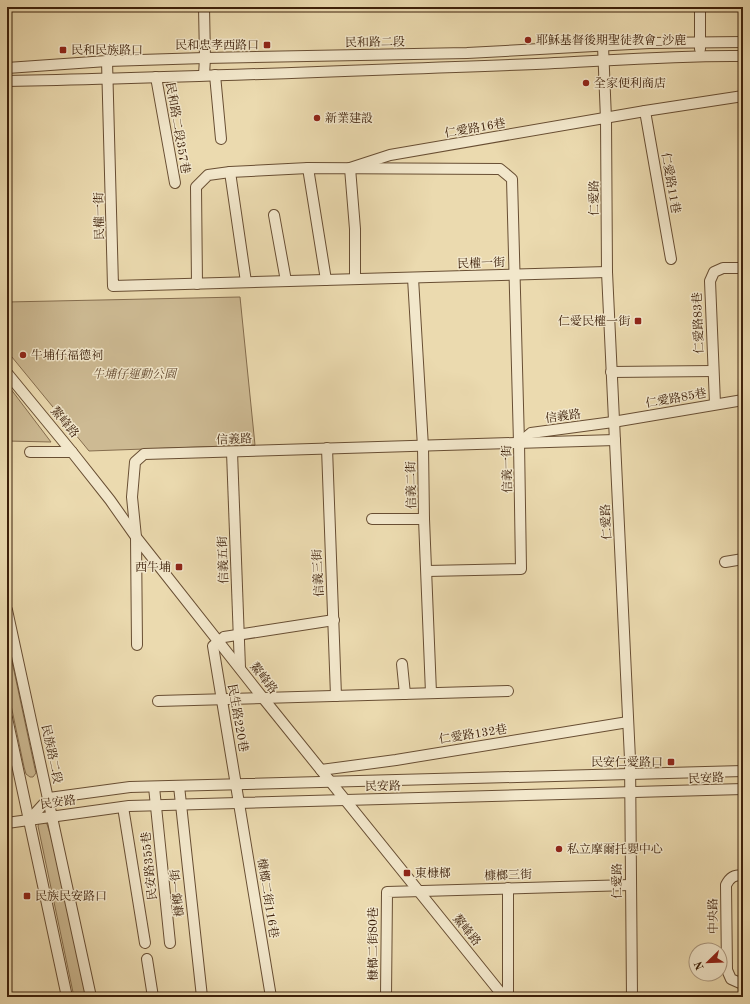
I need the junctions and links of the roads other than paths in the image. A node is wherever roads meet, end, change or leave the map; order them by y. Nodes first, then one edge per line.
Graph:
1 (204, 7) edge
2 (700, 7) edge
3 (700, 42) junction
4 (743, 42) edge
5 (602, 46) junction
6 (700, 55) junction
7 (743, 56) edge
8 (205, 58) junction
9 (108, 61) junction
10 (603, 62) junction
11 (7, 68) edge
12 (204, 75) junction
13 (215, 75) junction
14 (156, 77) junction
15 (108, 79) junction
16 (7, 81) edge
17 (743, 96) edge
18 (645, 111) junction
19 (606, 119) junction
20 (221, 139) dead end
21 (308, 168) junction
22 (350, 168) junction
23 (230, 172) junction
24 (175, 182) dead end
25 (274, 215) dead end
26 (671, 259) dead end
27 (743, 268) edge
28 (607, 272) junction
29 (515, 275) junction
30 (413, 278) junction
31 (355, 279) junction
32 (326, 280) junction
33 (286, 281) junction
34 (246, 282) junction
35 (197, 284) junction
36 (611, 372) junction
37 (713, 372) junction
38 (7, 373) edge
39 (743, 400) edge
40 (715, 404) junction
41 (614, 422) junction
42 (615, 440) junction
43 (519, 443) junction
44 (423, 447) junction
45 (327, 448) junction
46 (30, 452) dead end
47 (72, 452) junction
48 (232, 452) junction
49 (372, 519) dead end
50 (424, 519) junction
51 (136, 537) junction
52 (743, 559) edge
53 (725, 562) dead end
54 (427, 571) junction
55 (7, 610) edge
56 (334, 620) junction
57 (238, 635) junction
58 (218, 641) junction
59 (137, 645) dead end
60 (402, 664) dead end
61 (240, 668) junction
62 (508, 691) dead end
63 (431, 693) junction
64 (405, 694) junction
65 (336, 696) junction
66 (263, 698) junction
67 (222, 699) junction
68 (158, 701) dead end
69 (7, 718) edge
70 (628, 722) junction
71 (321, 770) junction
72 (743, 771) edge
73 (630, 775) junction
74 (331, 782) junction
75 (236, 785) junction
76 (179, 786) junction
77 (154, 787) junction
78 (743, 789) edge
79 (630, 793) junction
80 (48, 798) junction
81 (346, 800) junction
82 (239, 803) junction
83 (156, 805) junction
84 (180, 805) junction
85 (123, 806) junction
86 (53, 816) junction
87 (29, 820) junction
88 (7, 823) edge
89 (743, 875) edge
90 (630, 885) junction
91 (508, 888) junction
92 (419, 891) junction
93 (386, 892) joint
94 (170, 943) dead end
95 (145, 944) dead end
96 (147, 959) dead end
97 (743, 983) edge
98 (67, 997) edge
99 (91, 997) edge
100 (153, 997) edge
101 (202, 997) edge
102 (271, 997) edge
103 (386, 997) edge
104 (504, 997) edge
105 (508, 997) edge
106 (632, 997) edge

1 - 8 street
2 - 3 street
3 - 4 street, 民和路二段
3 - 5 street, 民和路二段
3 - 6 street
5 - 8 street, 民和路二段
5 - 10 street, 仁愛路
6 - 7 street
6 - 10 street
8 - 9 street, 民和路二段
8 - 12 street
9 - 11 street, 民和路二段
9 - 15 street, 民權一街
10 - 13 street
10 - 19 street, 仁愛路
12 - 13 street
12 - 14 street
13 - 20 street
14 - 15 street
14 - 24 street, 民和路二段357巷
15 - 16 street
15 - 35 street, 民權一街
17 - 18 street
18 - 19 street
18 - 26 street, 仁愛路11巷
19 - 22 street, 仁愛路16巷
19 - 28 street, 仁愛路
21 - 22 street
21 - 23 street
21 - 32 street
22 - 29 street, 信義一街
22 - 31 street
23 - 34 street
23 - 35 street
25 - 33 street
27 - 37 street, 仁愛路83巷
28 - 29 street, 民權一街
28 - 36 street, 仁愛路
29 - 30 street, 民權一街
29 - 43 street, 信義一街
30 - 31 street, 民權一街
30 - 44 street, 信義二街
31 - 32 street, 民權一街
32 - 33 street, 民權一街
33 - 34 street, 民權一街
34 - 35 street, 民權一街
36 - 37 street
36 - 41 street, 仁愛路
37 - 40 street, 仁愛路83巷
38 - 47 street, 鰲峰路
39 - 40 street, 仁愛路85巷
40 - 41 street, 仁愛路85巷
41 - 42 street, 仁愛路
41 - 43 street, 信義路
42 - 43 street, 信義路
42 - 70 street, 仁愛路
43 - 44 street, 信義路
43 - 54 street, 信義一街
44 - 45 street, 信義路
44 - 50 street, 信義二街
45 - 48 street, 信義路
45 - 56 street, 信義三街
46 - 47 street
47 - 51 street, 鰲峰路
48 - 51 street, 信義路
48 - 57 street, 信義五街
49 - 50 street
50 - 54 street, 信義二街
51 - 58 street, 鰲峰路
51 - 59 street, 信義路
52 - 53 street
54 - 63 street, 信義二街
55 - 80 street, 民族路二段
56 - 57 street
56 - 65 street, 信義三街
57 - 58 street
57 - 61 street, 信義五街
58 - 61 street, 鰲峰路
58 - 67 street, 民生路220巷
60 - 64 street
61 - 66 street, 鰲峰路
62 - 63 street
63 - 64 street
64 - 65 street
65 - 66 street
66 - 67 street
66 - 71 street, 鰲峰路
67 - 68 street
67 - 75 street, 民生路220巷
69 - 87 street
70 - 71 street, 仁愛路132巷
70 - 73 street, 仁愛路
71 - 74 street, 鰲峰路
72 - 73 street, 民安路
73 - 74 street, 民安路
73 - 79 street, 仁愛路
74 - 75 street, 民安路
74 - 81 street, 鰲峰路
75 - 76 street, 民安路
75 - 82 street, 民生路220巷
76 - 77 street, 民安路
76 - 84 street, 槺榔一街
77 - 80 street, 民安路
77 - 83 street, 民安路355巷
78 - 79 street, 民安路
79 - 81 street, 民安路
79 - 90 street, 仁愛路
80 - 86 street, 民族路二段
80 - 87 street, 民安路
81 - 82 street, 民安路
81 - 92 street, 鰲峰路
82 - 84 street, 民安路
82 - 102 street, 槺榔二街116巷
83 - 84 street, 民安路
83 - 85 street, 民安路
83 - 94 street, 民安路355巷
84 - 101 street, 槺榔一街
85 - 86 street, 民安路
85 - 95 street
86 - 87 street, 民安路
86 - 99 street, 民族路二段
87 - 88 street
87 - 98 street
89 - 97 street, 中央路
90 - 91 street, 槺榔三街
90 - 106 street, 仁愛路
91 - 92 street, 槺榔三街
91 - 105 street
92 - 93 street, 槺榔三街
92 - 104 street, 鰲峰路
93 - 103 street, 槺榔二街80巷
96 - 100 street

